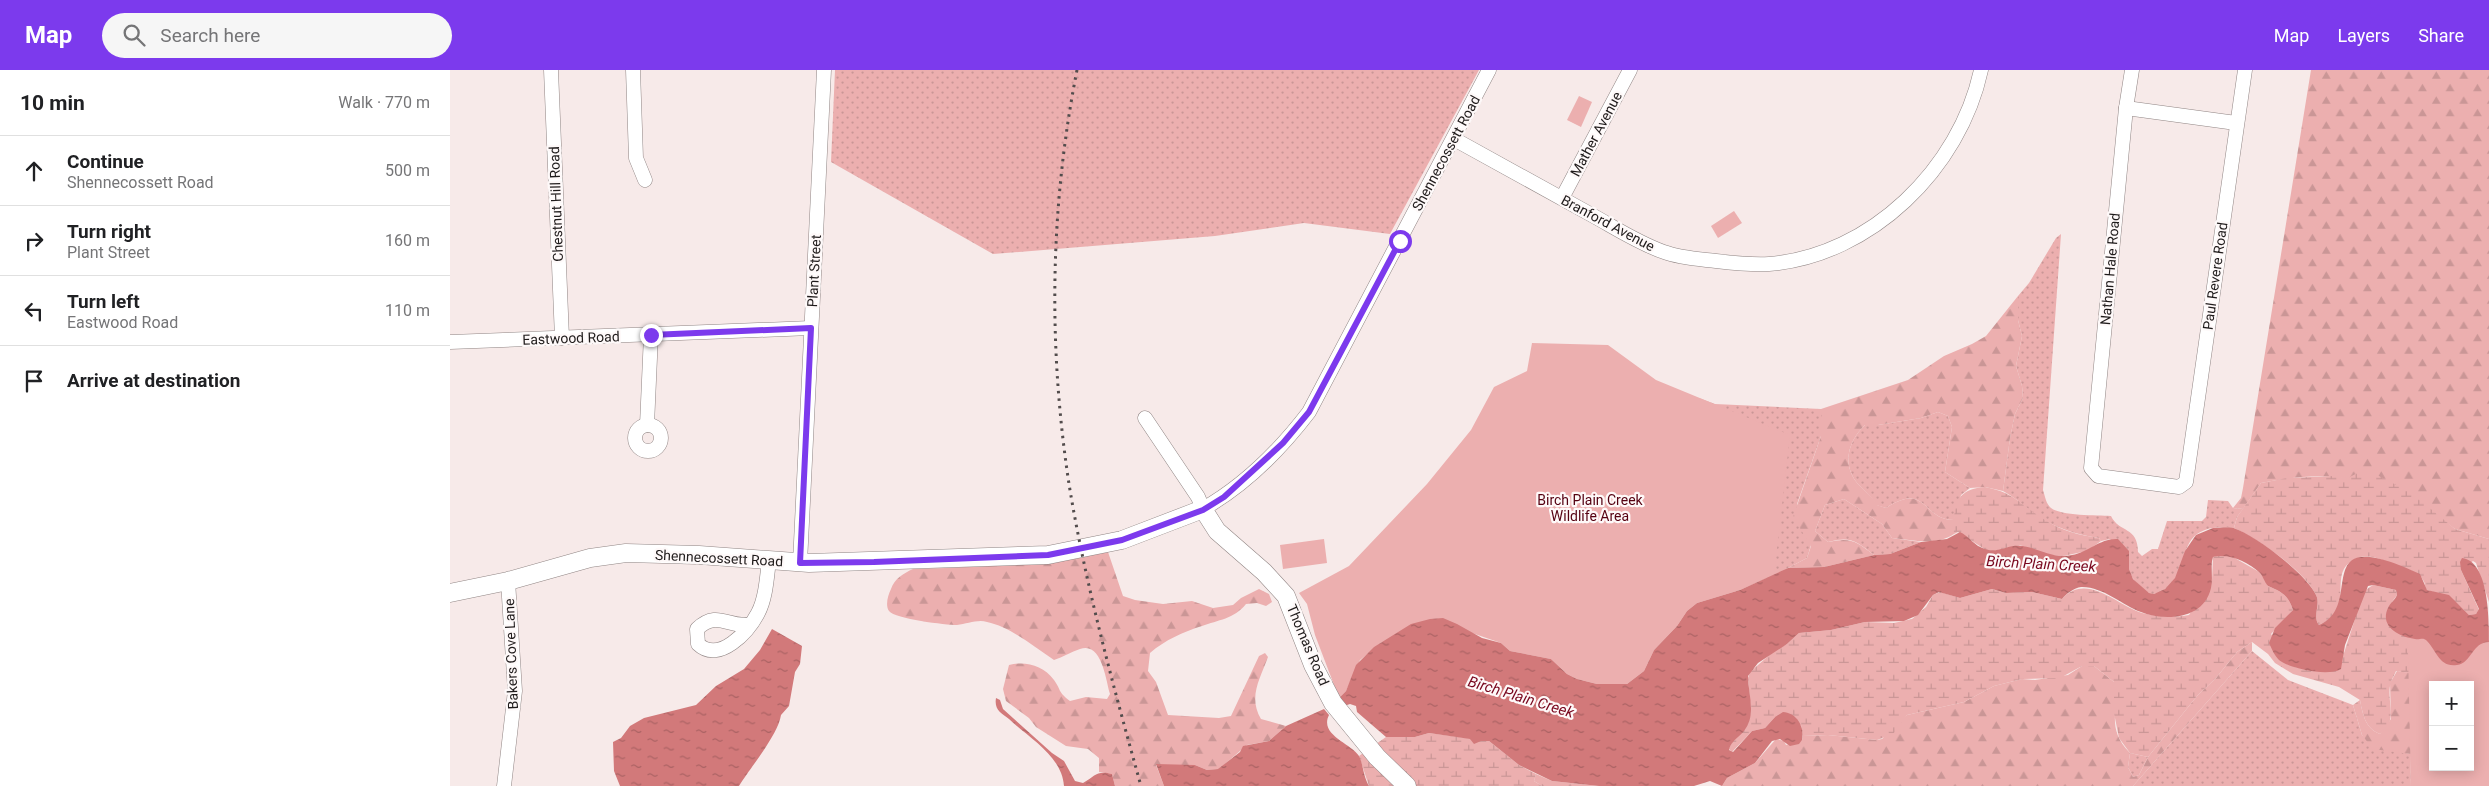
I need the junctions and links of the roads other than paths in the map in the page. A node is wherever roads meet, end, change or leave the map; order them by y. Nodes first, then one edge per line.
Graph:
1 (551, 70) edge
2 (633, 70) edge
3 (824, 70) edge
4 (1489, 70) edge
5 (1630, 70) edge
6 (1981, 70) edge
7 (2132, 70) edge
8 (2245, 70) edge
9 (2126, 108) junction
10 (2236, 123) junction
11 (1454, 139) junction
12 (645, 180) dead end
13 (1562, 198) junction
14 (811, 328) junction
15 (651, 335) junction
16 (562, 338) junction
17 (450, 342) edge
18 (1145, 418) dead end
19 (647, 425) dead end
20 (2186, 482) joint
21 (1203, 510) junction
22 (769, 560) junction
23 (800, 563) junction
24 (508, 581) junction
25 (450, 593) edge
26 (750, 624) dead end
27 (504, 786) edge
28 (1407, 786) edge

1 - 16 street, Chestnut Hill Road
2 - 12 street
3 - 14 street, Plant Street
4 - 11 street, Shennecossett Road
5 - 13 street, Mather Avenue
6 - 13 street, Branford Avenue
7 - 9 street, Nathan Hale Road
8 - 10 street, Paul Revere Road
9 - 10 street
9 - 20 street, Nathan Hale Road
10 - 20 street, Paul Revere Road
11 - 13 street, Branford Avenue
11 - 21 street, Shennecossett Road
14 - 15 street, Eastwood Road
14 - 23 street, Plant Street
15 - 16 street, Eastwood Road
15 - 19 street
16 - 17 street, Eastwood Road
18 - 21 street
21 - 23 main road, Shennecossett Road
21 - 28 main road, Thomas Road
22 - 23 main road, Shennecossett Road
22 - 24 main road, Shennecossett Road
22 - 26 street
24 - 25 main road, Shennecossett Road
24 - 27 street, Bakers Cove Lane

